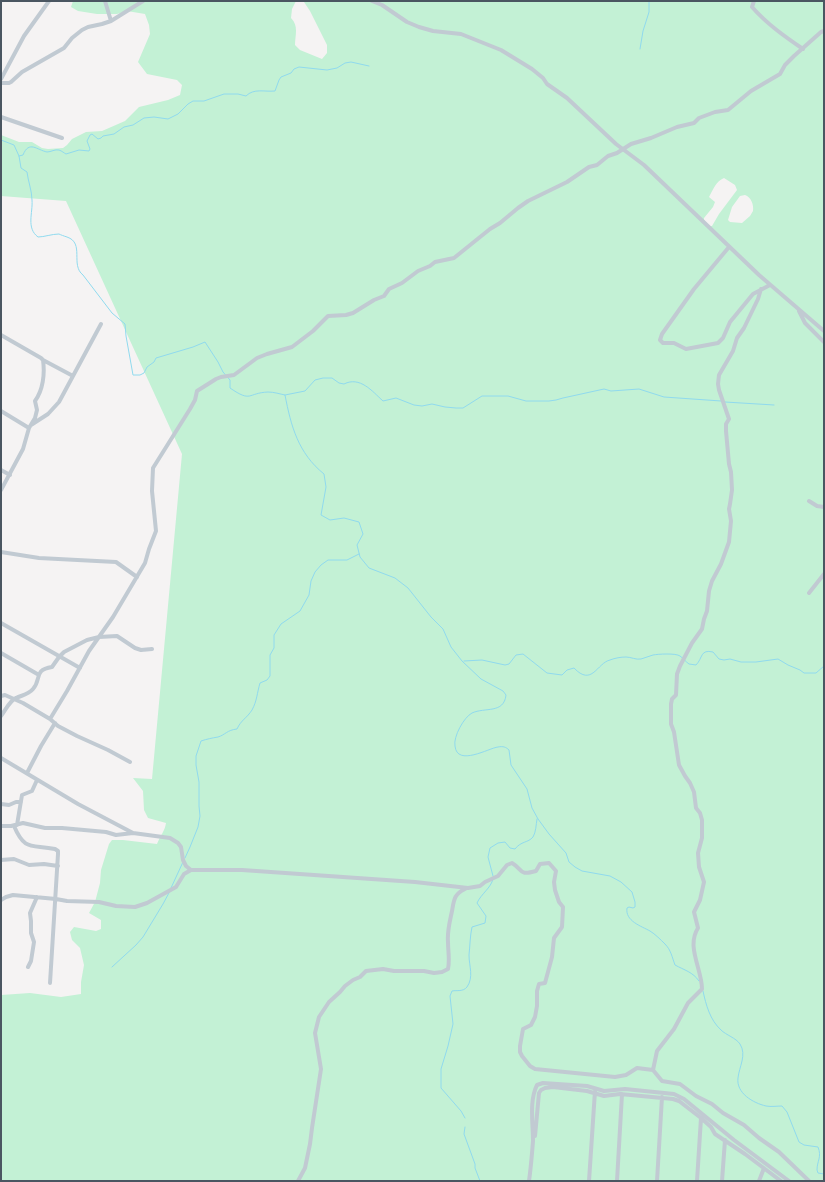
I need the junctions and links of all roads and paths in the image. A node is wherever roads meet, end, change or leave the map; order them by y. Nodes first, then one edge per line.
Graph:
1 (49, 1) edge
2 (105, 1) edge
3 (143, 1) edge
4 (372, 1) edge
5 (390, 1) edge
6 (754, 1) edge
7 (388, 8) junction
8 (111, 21) junction
9 (824, 31) edge
10 (803, 49) junction
11 (1, 79) edge
12 (1, 83) edge
13 (1, 117) edge
14 (62, 138) dead end
15 (624, 149) junction
16 (730, 247) junction
17 (770, 285) junction
18 (761, 289) junction
19 (798, 308) junction
20 (101, 324) dead end
21 (824, 332) edge
22 (1, 335) edge
23 (824, 342) edge
24 (43, 360) junction
25 (73, 376) junction
26 (3, 414) edge
27 (29, 427) junction
28 (1, 470) edge
29 (10, 475) junction
30 (1, 490) edge
31 (809, 501) dead end
32 (824, 507) edge
33 (1, 552) edge
34 (824, 574) edge
35 (137, 577) junction
36 (809, 593) dead end
37 (1, 623) edge
38 (99, 637) junction
39 (152, 649) dead end
40 (1, 652) edge
41 (59, 657) junction
42 (80, 668) junction
43 (39, 675) junction
44 (1, 691) edge
45 (3, 696) edge
46 (13, 699) junction
47 (1, 716) edge
48 (50, 719) junction
49 (55, 723) junction
50 (1, 758) edge
51 (130, 762) dead end
52 (26, 773) junction
53 (36, 780) junction
54 (21, 802) junction
55 (1, 804) edge
56 (15, 825) junction
57 (1, 826) edge
58 (132, 832) junction
59 (1, 860) edge
60 (58, 866) junction
61 (191, 870) junction
62 (466, 888) junction
63 (37, 897) junction
64 (56, 898) junction
65 (1, 900) edge
66 (28, 967) dead end
67 (50, 983) dead end
68 (653, 1070) junction
69 (595, 1090) junction
70 (622, 1094) junction
71 (662, 1097) junction
72 (694, 1110) junction
73 (702, 1116) junction
74 (725, 1140) junction
75 (746, 1152) junction
76 (764, 1168) junction
77 (298, 1181) edge
78 (530, 1181) edge
79 (589, 1181) edge
80 (617, 1181) edge
81 (657, 1181) edge
82 (697, 1181) edge
83 (722, 1181) edge
84 (759, 1181) edge
85 (781, 1181) edge
86 (789, 1181) edge
87 (809, 1181) edge

1 - 11 street
2 - 8 street
3 - 8 street
4 - 7 street
5 - 7 street
6 - 10 street
7 - 15 street
8 - 12 street
9 - 10 street
10 - 15 street
13 - 14 street
15 - 16 street
15 - 35 street
16 - 17 street
16 - 18 street
17 - 18 street
17 - 19 street
18 - 68 street
19 - 21 street
19 - 23 street
20 - 25 street
22 - 24 street
24 - 25 street
24 - 27 street
25 - 27 street
26 - 27 street
27 - 29 street
28 - 29 street
29 - 30 street
31 - 32 street
33 - 35 street
34 - 36 street
35 - 38 street
37 - 41 street
38 - 39 street
38 - 41 street
38 - 42 street
40 - 43 street
41 - 42 street
41 - 43 street
42 - 48 street
43 - 46 street
44 - 45 street
45 - 46 street
46 - 47 street
46 - 48 street
48 - 49 street
49 - 51 street
49 - 52 street
50 - 52 street
52 - 53 street
53 - 54 street
53 - 58 street
54 - 55 street
54 - 56 street
56 - 57 street
56 - 58 street
56 - 60 street
58 - 61 street
59 - 60 street
60 - 64 street
61 - 62 street
61 - 64 street
62 - 68 street
62 - 77 street
63 - 64 street
63 - 65 street
63 - 66 street
64 - 67 street
68 - 87 street
69 - 70 street
69 - 72 street
69 - 78 street
69 - 79 street
70 - 71 street
70 - 80 street
71 - 72 street
71 - 81 street
72 - 73 street
73 - 74 street
73 - 75 street
73 - 82 street
74 - 75 street
74 - 83 street
75 - 76 street
75 - 86 street
76 - 84 street
76 - 85 street

